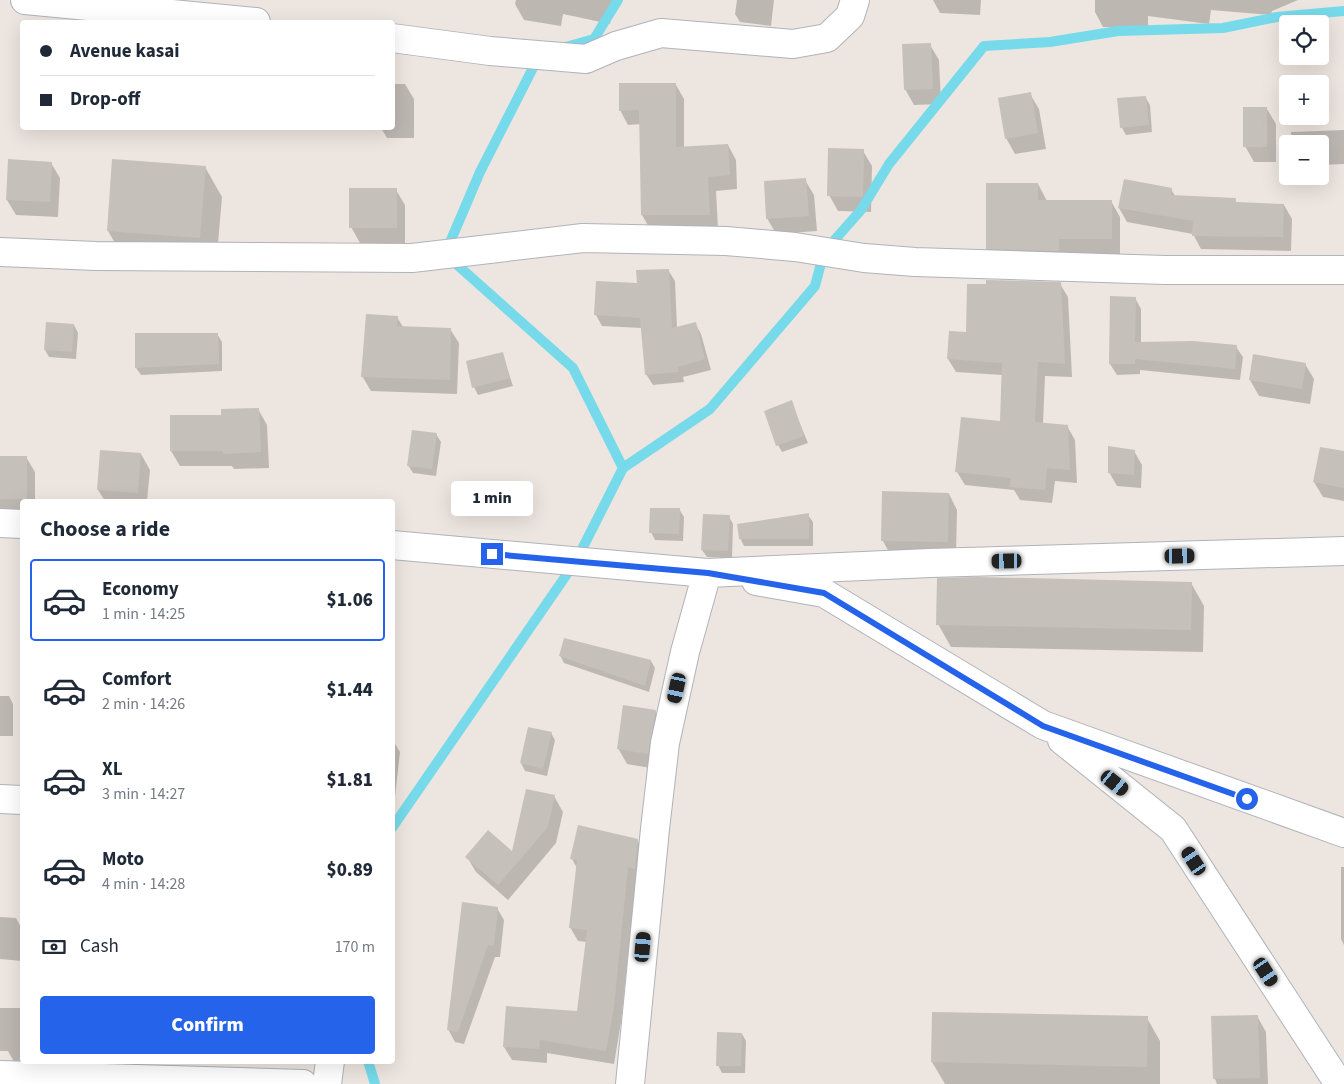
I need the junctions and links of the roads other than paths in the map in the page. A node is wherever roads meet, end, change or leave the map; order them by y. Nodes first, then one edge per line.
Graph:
1 (25, 0) edge
2 (855, 0) edge
3 (235, 20) edge
4 (395, 38) edge
5 (0, 252) edge
6 (1344, 270) edge
7 (0, 523) edge
8 (20, 524) edge
9 (395, 545) edge
10 (1344, 551) edge
11 (708, 573) junction
12 (1043, 726) junction
13 (0, 799) edge
14 (20, 800) edge
15 (1344, 833) edge
16 (330, 1064) edge
17 (0, 1075) edge
18 (303, 1084) edge
19 (327, 1084) edge
20 (630, 1084) edge
21 (1339, 1084) edge

1 - 3 street
2 - 4 street
5 - 6 street
7 - 8 street
9 - 11 street
10 - 11 street
11 - 12 street
11 - 20 street
12 - 15 street
12 - 21 street
13 - 14 street
16 - 19 street
17 - 18 street

